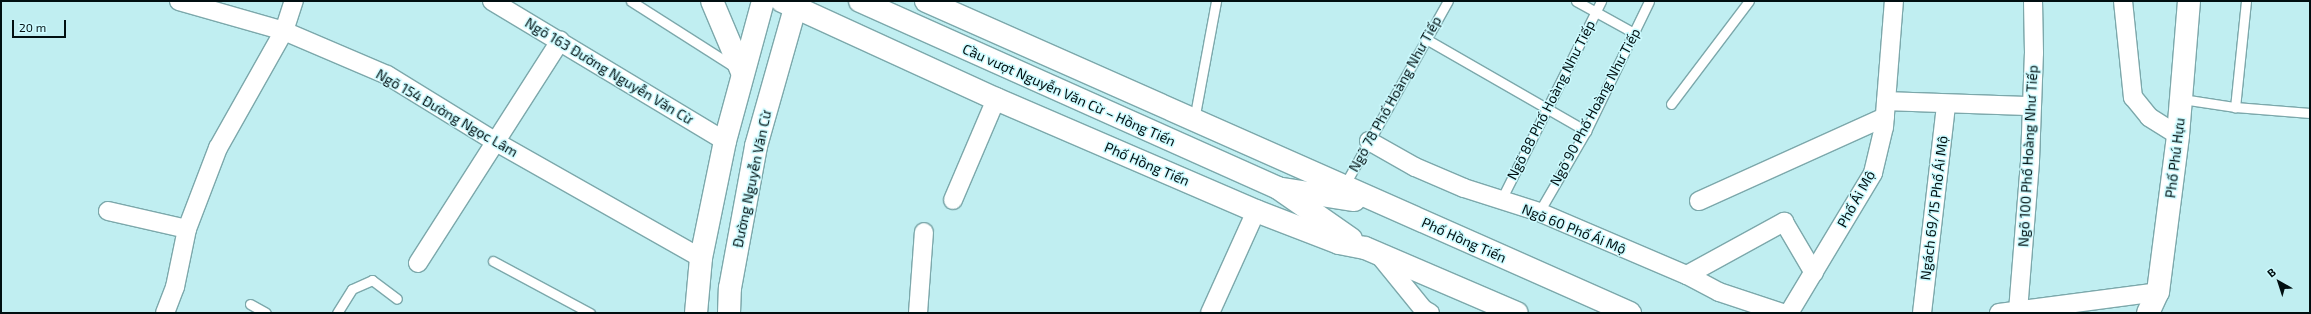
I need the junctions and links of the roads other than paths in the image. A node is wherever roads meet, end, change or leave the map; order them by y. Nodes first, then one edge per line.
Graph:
1 (179, 1) edge
2 (294, 1) edge
3 (492, 1) edge
4 (631, 1) edge
5 (712, 1) edge
6 (764, 1) edge
7 (860, 1) edge
8 (926, 1) edge
9 (1216, 1) edge
10 (1448, 1) edge
11 (1576, 1) edge
12 (1601, 1) edge
13 (1649, 1) edge
14 (1749, 1) edge
15 (1894, 1) edge
16 (2033, 1) edge
17 (2123, 1) edge
18 (2190, 1) edge
19 (2246, 1) edge
20 (791, 3) edge
21 (209, 6) edge
22 (1595, 12) junction
23 (284, 31) junction
24 (1634, 34) junction
25 (1426, 38) junction
26 (560, 41) junction
27 (742, 72) junction
28 (996, 99) junction
29 (2182, 99) junction
30 (1671, 104) dead end
31 (1946, 104) junction
32 (2032, 106) junction
33 (2235, 107) junction
34 (1548, 109) junction
35 (1886, 109) junction
36 (2310, 114) edge
37 (1194, 121) junction
38 (1586, 131) junction
39 (2178, 135) junction
40 (725, 141) junction
41 (1369, 141) junction
42 (496, 142) junction
43 (1343, 187) junction
44 (1278, 188) junction
45 (953, 200) dead end
46 (1500, 200) junction
47 (1699, 201) dead end
48 (1384, 205) junction
49 (108, 211) dead end
50 (1256, 211) junction
51 (1539, 212) junction
52 (187, 230) junction
53 (924, 232) dead end
54 (1372, 252) junction
55 (700, 258) junction
56 (493, 261) dead end
57 (418, 263) dead end
58 (1814, 273) junction
59 (1687, 275) junction
60 (2158, 292) junction
61 (397, 299) dead end
62 (250, 304) dead end
63 (2018, 311) junction
64 (165, 313) edge
65 (266, 313) edge
66 (337, 313) edge
67 (590, 313) edge
68 (696, 313) edge
69 (729, 313) edge
70 (918, 313) edge
71 (1210, 313) edge
72 (1430, 313) edge
73 (1517, 313) edge
74 (1630, 313) edge
75 (1782, 313) edge
76 (1789, 313) edge
77 (1922, 313) edge
78 (1999, 313) edge
79 (2148, 313) edge

1 - 21 street, Ngõ 154 Đường Ngọc Lâm
2 - 23 street
3 - 26 street, Ngõ 163 Đường Nguyễn Văn Cừ
4 - 27 lane
5 - 27 main road
6 - 27 main road
7 - 44 main road, Cầu vượt Nguyễn Văn Cừ – Hồng Tiến
8 - 37 main road, Phố Hồng Tiến
9 - 37 lane
10 - 25 lane, Ngõ 78 Phố Hoàng Như Tiếp
11 - 22 lane
12 - 22 lane, Ngõ 88 Phố Hoàng Như Tiếp
13 - 24 lane, Ngõ 90 Phố Hoàng Như Tiếp
14 - 30 lane
15 - 35 street, Phố Ái Mộ
16 - 32 street, Ngõ 100 Phố Hoàng Như Tiếp
17 - 39 street
18 - 29 main road, Phố Phú Hựu
19 - 33 lane
20 - 28 main road, Phố Hồng Tiến
20 - 69 main road, Đường Nguyễn Văn Cừ
21 - 23 street, Ngõ 154 Đường Ngọc Lâm
22 - 24 lane
22 - 34 lane, Ngõ 88 Phố Hoàng Như Tiếp
23 - 42 street, Ngõ 154 Đường Ngọc Lâm
23 - 52 street
24 - 38 lane, Ngõ 90 Phố Hoàng Như Tiếp
25 - 34 lane
25 - 41 lane, Ngõ 78 Phố Hoàng Như Tiếp
26 - 40 street, Ngõ 163 Đường Nguyễn Văn Cừ
26 - 42 street
27 - 40 main road
28 - 45 street
28 - 50 main road, Phố Hồng Tiến
29 - 33 lane
29 - 39 main road, Phố Phú Hựu
31 - 32 street
31 - 35 street
31 - 77 street, Ngách 69/15 Phố Ái Mộ
32 - 63 street, Ngõ 100 Phố Hoàng Như Tiếp
33 - 36 lane
34 - 38 lane
34 - 46 lane, Ngõ 88 Phố Hoàng Như Tiếp
35 - 47 street
35 - 58 street, Phố Ái Mộ
37 - 43 main road, Phố Hồng Tiến
38 - 51 lane, Ngõ 90 Phố Hoàng Như Tiếp
39 - 60 main road, Phố Phú Hựu
40 - 55 main road
41 - 43 lane, Ngõ 78 Phố Hoàng Như Tiếp
41 - 46 street, Ngõ 60 Phố Ái Mộ
42 - 55 street, Ngõ 154 Đường Ngọc Lâm
42 - 57 street
43 - 48 main road, Phố Hồng Tiến
44 - 48 main road
44 - 54 main road
46 - 51 street, Ngõ 60 Phố Ái Mộ
48 - 74 main road, Phố Hồng Tiến
49 - 52 street
50 - 54 main road, Phố Hồng Tiến
50 - 71 street
51 - 59 street, Ngõ 60 Phố Ái Mộ
52 - 64 street
53 - 70 street
54 - 72 street
54 - 73 main road, Phố Hồng Tiến
55 - 68 main road
56 - 67 lane
58 - 59 street
58 - 76 street, Phố Ái Mộ
59 - 75 street, Ngõ 60 Phố Ái Mộ
60 - 63 street
60 - 79 main road, Phố Phú Hựu
61 - 66 lane
62 - 65 lane
63 - 78 street

